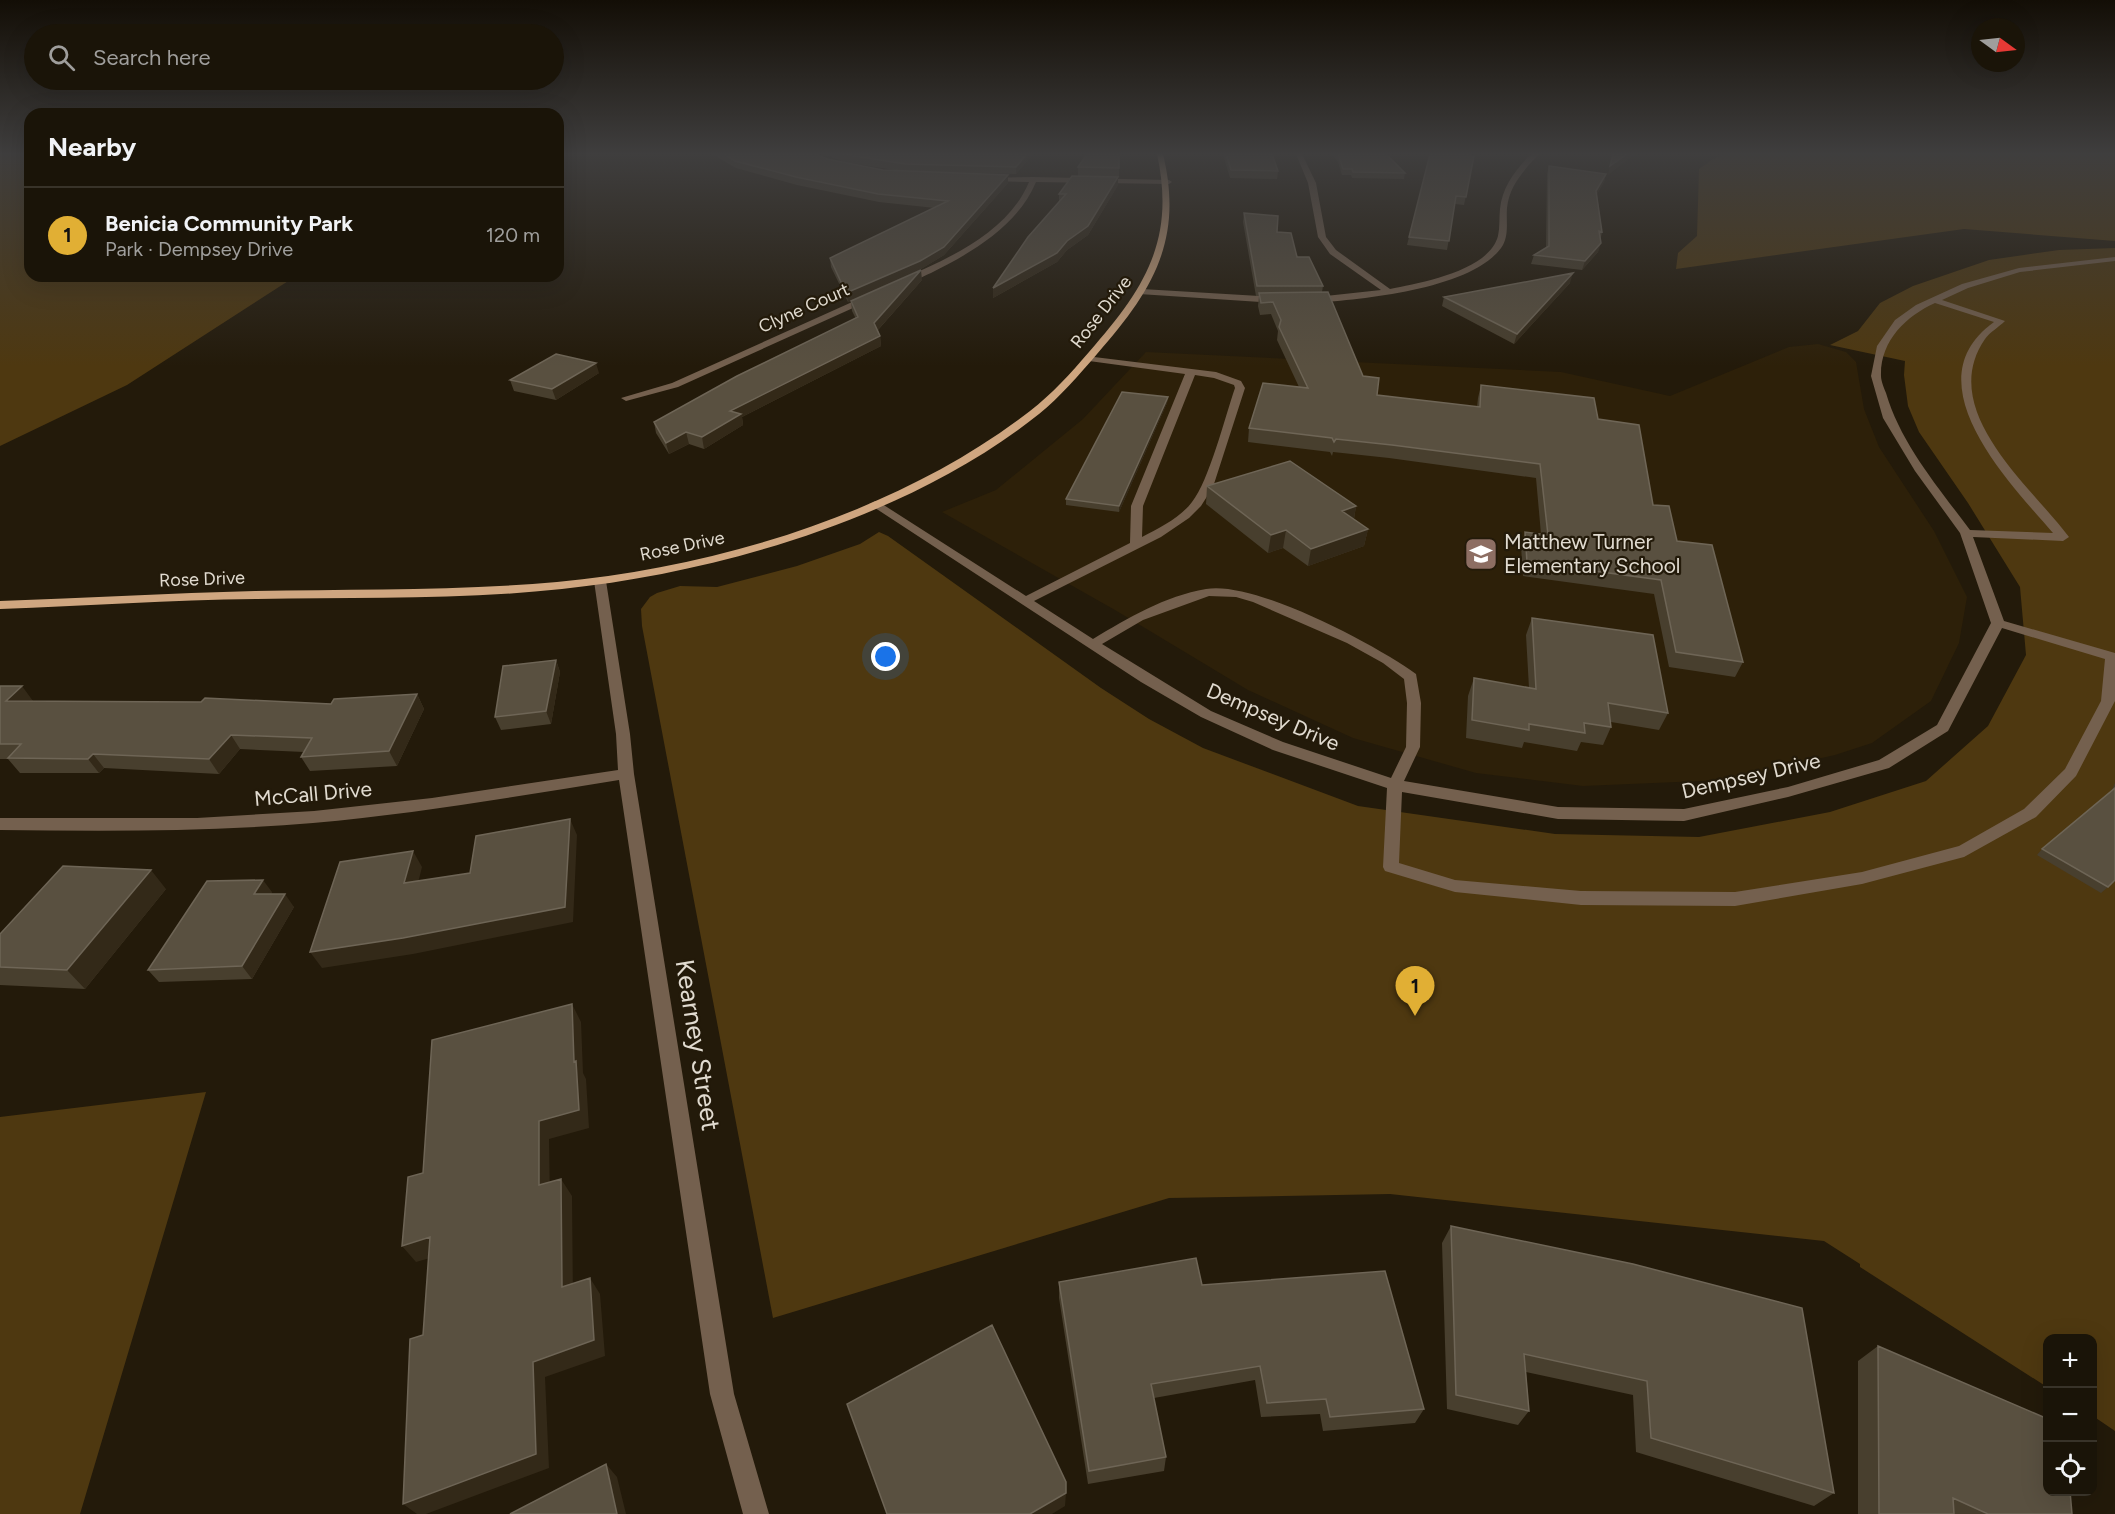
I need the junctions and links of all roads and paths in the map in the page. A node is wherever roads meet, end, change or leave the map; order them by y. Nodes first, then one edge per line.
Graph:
1 (1003, 225) edge
2 (1166, 225) edge
3 (1320, 225) edge
4 (1504, 225) edge
5 (2115, 259) edge
6 (893, 287) edge
7 (882, 291) edge
8 (1142, 292) junction
9 (1389, 292) junction
10 (1290, 300) edge
11 (1302, 300) edge
12 (1935, 300) junction
13 (1089, 358) junction
14 (1191, 372) junction
15 (626, 398) dead end
16 (875, 504) junction
17 (1966, 532) junction
18 (1136, 544) junction
19 (600, 580) junction
20 (1025, 601) junction
21 (0, 606) edge
22 (1998, 623) junction
23 (1092, 644) junction
24 (626, 774) junction
25 (1395, 785) junction
26 (0, 824) edge
27 (756, 1514) edge

1 - 6 street
2 - 8 main road, Rose Drive
3 - 9 street
4 - 9 street
5 - 12 street
7 - 15 street, Clyne Court
8 - 10 street
8 - 13 main road, Rose Drive
9 - 11 street
12 - 17 street
12 - 17 street
13 - 14 street
13 - 16 main road, Rose Drive
14 - 18 street
14 - 18 street
16 - 19 main road, Rose Drive
16 - 20 street, Dempsey Drive
17 - 22 street
18 - 20 street
19 - 21 main road, Rose Drive
19 - 24 street, Kearney Street
20 - 23 street, Dempsey Drive
22 - 25 street, Dempsey Drive
22 - 25 street
23 - 25 street, Dempsey Drive
23 - 25 street
24 - 26 street, McCall Drive
24 - 27 street, Kearney Street

